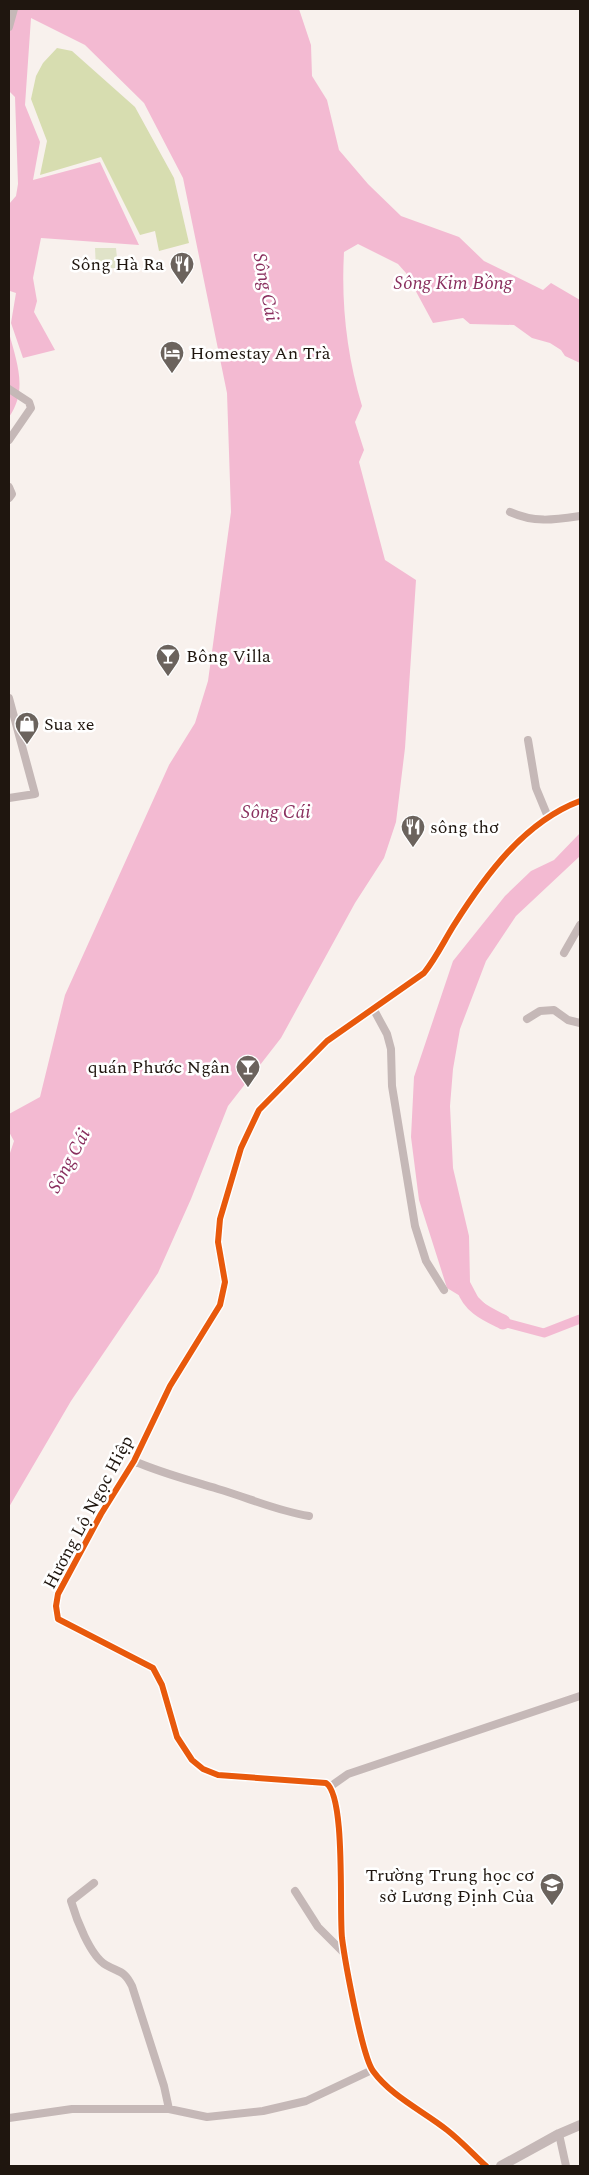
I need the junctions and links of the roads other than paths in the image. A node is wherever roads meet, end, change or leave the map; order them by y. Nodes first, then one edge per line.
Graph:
1 (14, 9) edge
2 (9, 27) edge
3 (9, 389) edge
4 (9, 440) edge
5 (9, 487) edge
6 (9, 498) edge
7 (510, 512) dead end
8 (580, 516) edge
9 (9, 698) edge
10 (11, 717) edge
11 (528, 740) dead end
12 (9, 798) edge
13 (580, 801) edge
14 (548, 818) junction
15 (580, 925) edge
16 (564, 953) dead end
17 (374, 1010) junction
18 (527, 1019) dead end
19 (580, 1023) edge
20 (444, 1290) dead end
21 (134, 1461) junction
22 (309, 1516) dead end
23 (580, 1696) edge
24 (330, 1786) junction
25 (94, 1883) dead end
26 (295, 1891) dead end
27 (344, 1952) junction
28 (372, 2070) junction
29 (169, 2109) junction
30 (9, 2118) edge
31 (580, 2125) edge
32 (559, 2134) junction
33 (486, 2166) edge
34 (501, 2166) edge
35 (566, 2166) edge

1 - 2 street
3 - 4 street
5 - 6 street
7 - 8 street
9 - 10 street
10 - 12 street
11 - 14 street
13 - 14 street, Hương Lộ Ngọc Hiệp
14 - 17 street, Hương Lộ Ngọc Hiệp
15 - 16 street
17 - 20 street
17 - 21 street, Hương Lộ Ngọc Hiệp
18 - 19 street
21 - 22 street
21 - 24 street, Hương Lộ Ngọc Hiệp
23 - 24 street
24 - 27 street
25 - 29 street
26 - 27 street
27 - 28 street
28 - 29 street
28 - 33 street
29 - 30 street
31 - 32 street
32 - 34 street
32 - 35 street

